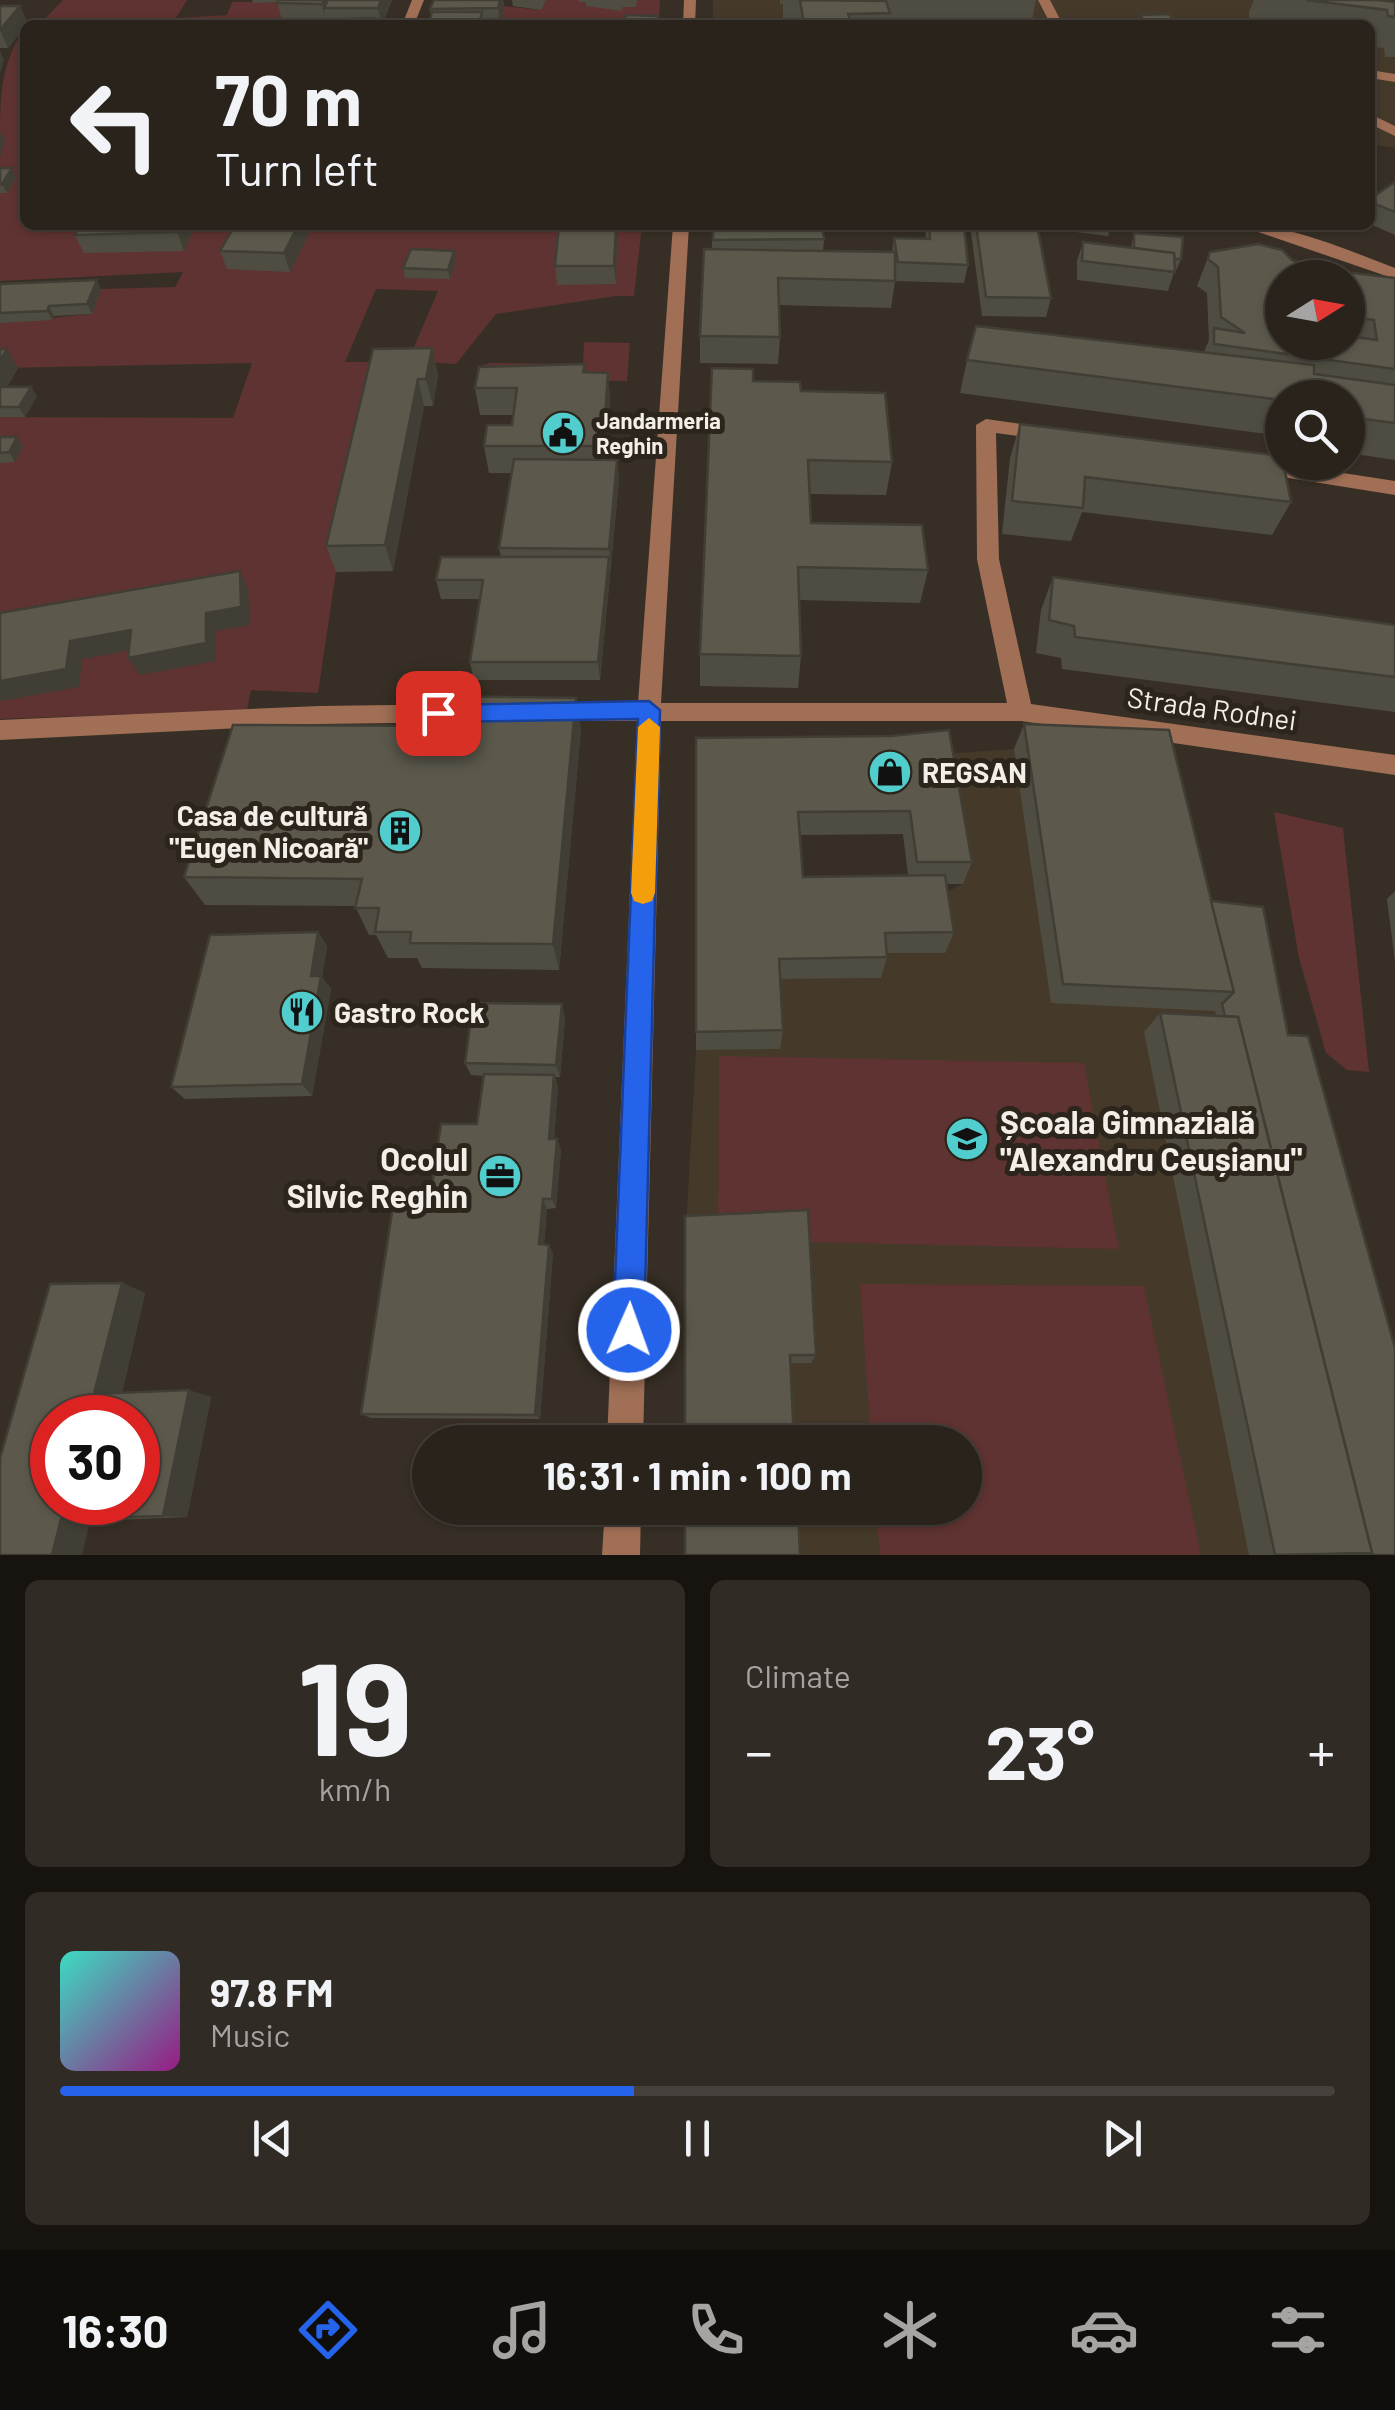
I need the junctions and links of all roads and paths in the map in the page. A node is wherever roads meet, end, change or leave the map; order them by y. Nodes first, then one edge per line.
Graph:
1 (682, 230) edge
2 (1267, 230) edge
3 (1395, 274) edge
4 (1064, 436) edge
5 (1239, 464) edge
6 (1395, 488) edge
7 (649, 710) junction
8 (1021, 712) junction
9 (0, 730) edge
10 (1395, 765) edge
11 (626, 1425) edge
12 (623, 1525) edge
13 (622, 1555) edge

1 - 7 street
2 - 3 street
4 - 8 street
5 - 6 street
7 - 8 street, Strada Rodnei
7 - 9 street, Strada Rodnei
7 - 11 street
8 - 10 street, Strada Rodnei
12 - 13 street

